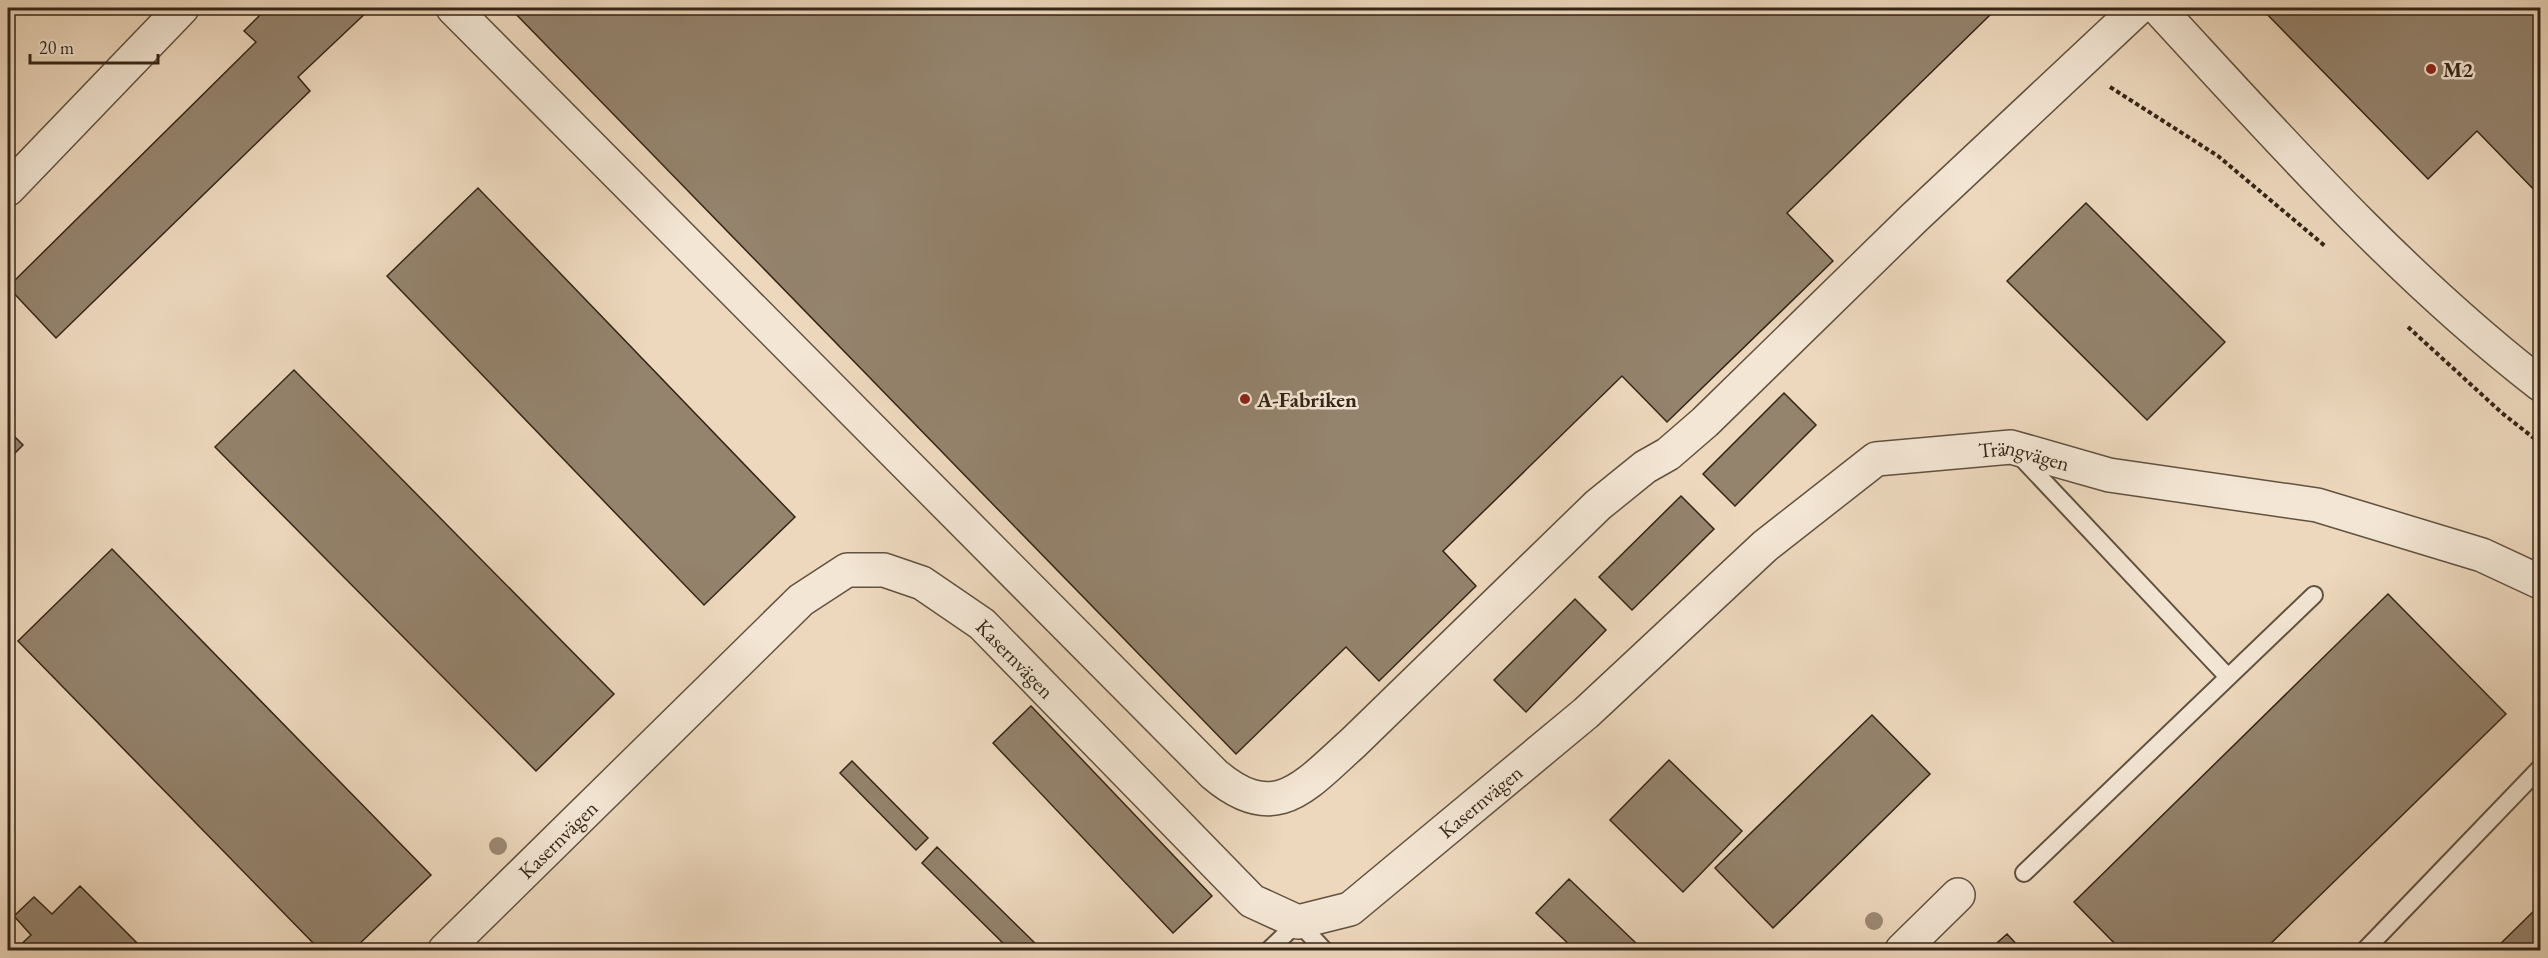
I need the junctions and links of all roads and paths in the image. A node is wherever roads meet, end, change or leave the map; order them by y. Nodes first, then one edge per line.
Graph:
1 (182, 8) edge
2 (453, 8) edge
3 (2138, 8) edge
4 (2158, 8) edge
5 (2106, 85) dead end
6 (8, 189) edge
7 (2326, 247) dead end
8 (2405, 324) dead end
9 (2541, 384) edge
10 (2541, 443) edge
11 (2011, 447) junction
12 (2541, 582) edge
13 (2314, 595) dead end
14 (2229, 677) junction
15 (1586, 713) joint
16 (2541, 768) edge
17 (2024, 873) dead end
18 (1958, 895) dead end
19 (1298, 922) junction
20 (445, 951) edge
21 (1269, 951) edge
22 (1324, 951) edge
23 (1902, 951) edge
24 (2365, 951) edge

1 - 6 street
2 - 3 street
4 - 9 street
5 - 7 path
8 - 10 path
11 - 12 street, Trängvägen
11 - 14 lane
11 - 15 street, Trängvägen
13 - 14 lane
14 - 17 lane
15 - 19 street, Kasernvägen
16 - 24 lane
18 - 23 street
19 - 20 street, Kasernvägen
19 - 21 lane
19 - 22 lane

